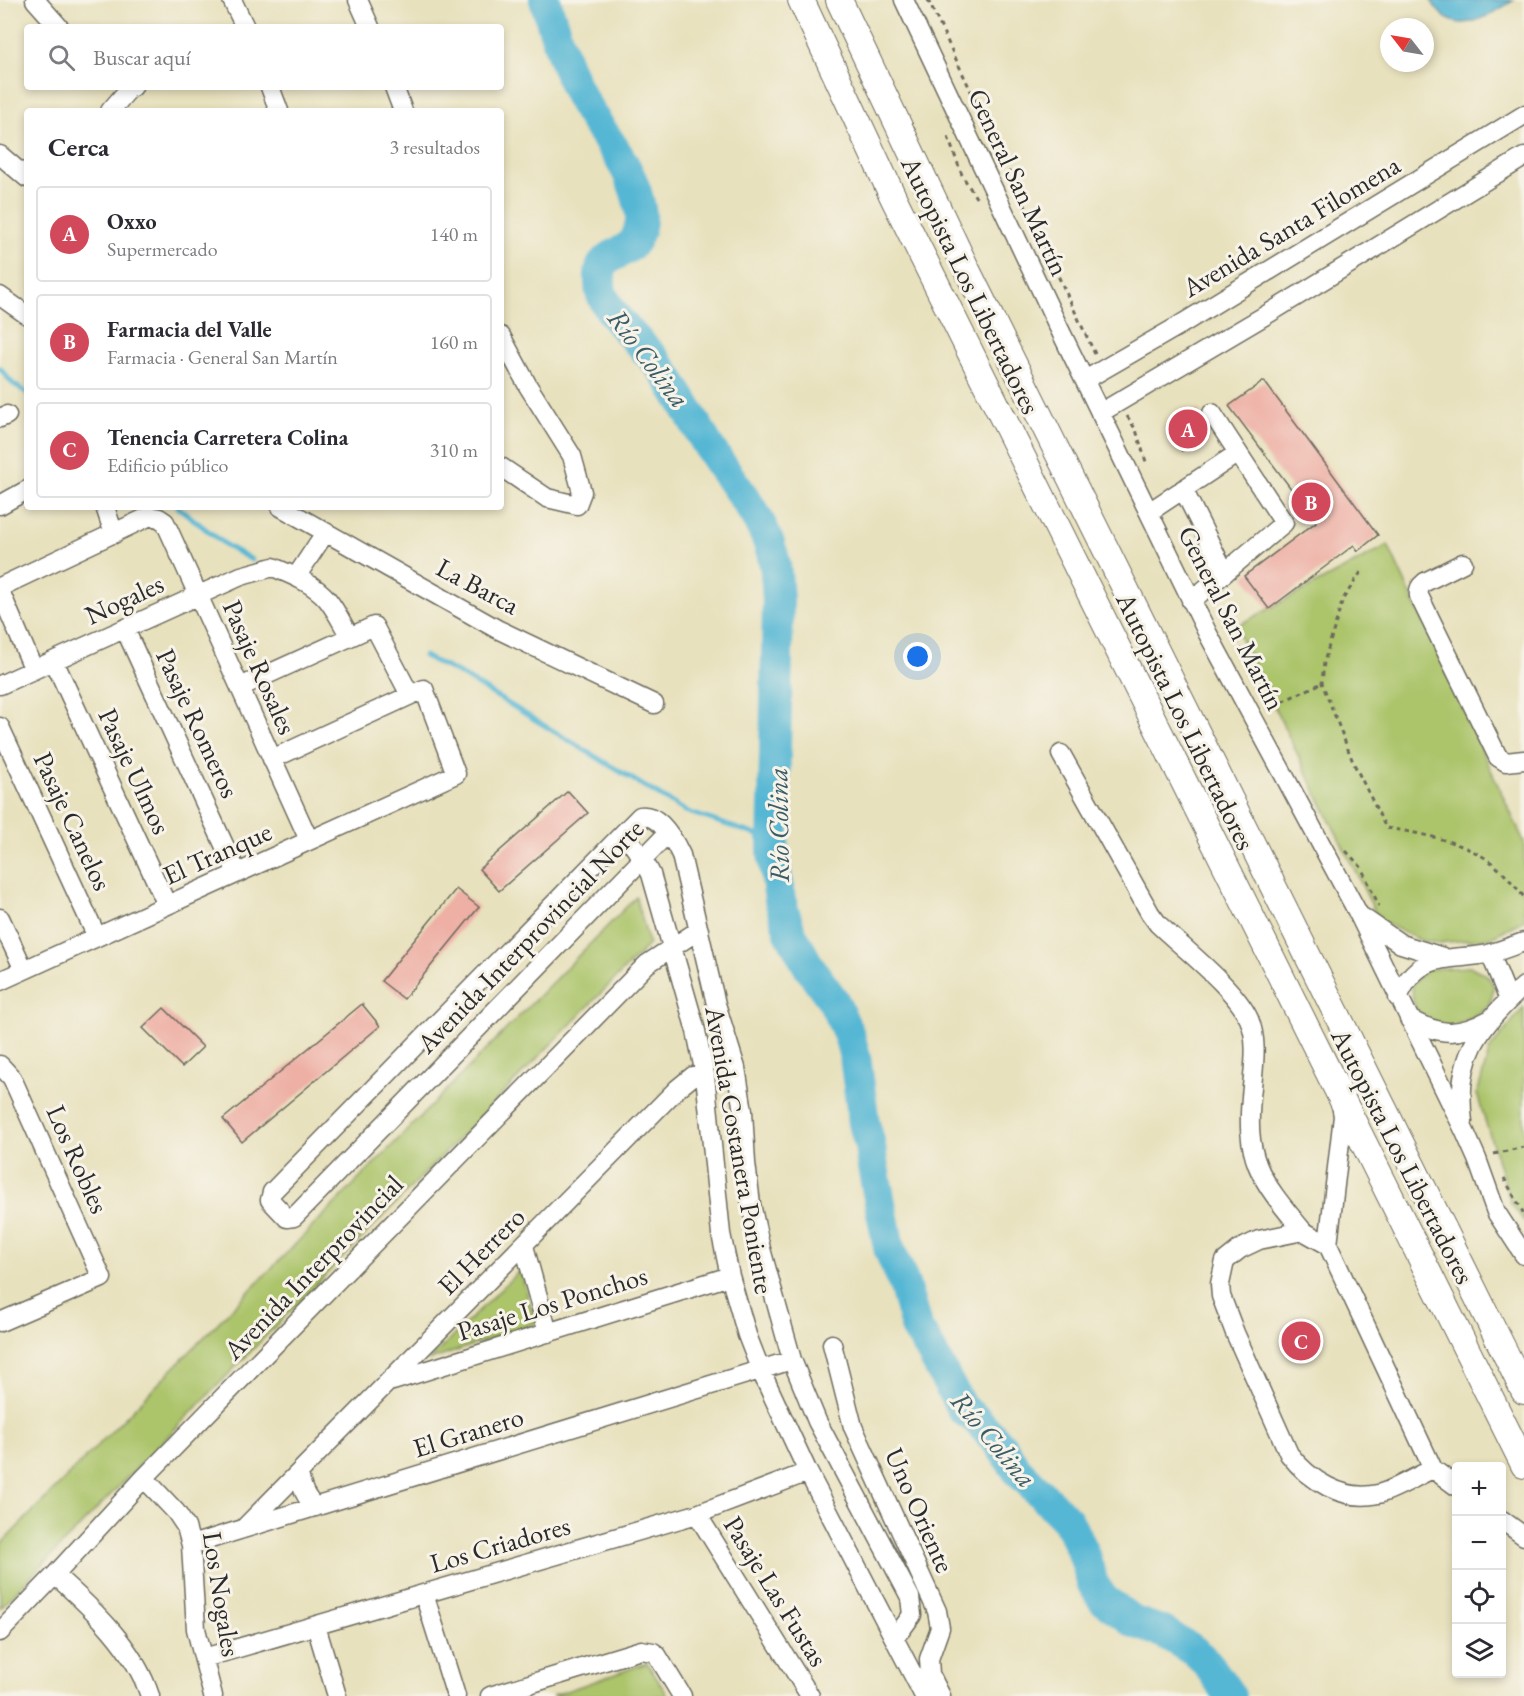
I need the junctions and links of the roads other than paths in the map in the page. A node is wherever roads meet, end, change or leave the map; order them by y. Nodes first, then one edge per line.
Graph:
1 (34, 0) edge
2 (232, 0) edge
3 (358, 0) edge
4 (801, 0) edge
5 (839, 0) edge
6 (904, 0) edge
7 (56, 24) edge
8 (244, 24) edge
9 (369, 24) edge
10 (271, 90) edge
11 (395, 90) edge
12 (125, 95) edge
13 (113, 108) edge
14 (278, 108) edge
15 (402, 108) edge
16 (1524, 115) edge
17 (0, 155) edge
18 (1524, 157) edge
19 (24, 175) edge
20 (0, 296) edge
21 (24, 313) edge
22 (504, 342) edge
23 (1085, 380) junction
24 (1100, 413) junction
25 (1212, 413) dead end
26 (1238, 453) junction
27 (504, 469) edge
28 (1183, 489) junction
29 (24, 492) edge
30 (0, 505) edge
31 (106, 510) edge
32 (286, 510) edge
33 (1149, 512) junction
34 (326, 532) junction
35 (114, 534) junction
36 (1463, 562) dead end
37 (1225, 573) junction
38 (296, 577) junction
39 (0, 589) edge
40 (198, 595) junction
41 (1191, 601) junction
42 (125, 628) junction
43 (350, 637) junction
44 (54, 661) junction
45 (34, 670) junction
46 (0, 685) edge
47 (240, 687) junction
48 (417, 692) junction
49 (654, 704) dead end
50 (0, 727) edge
51 (1061, 754) dead end
52 (272, 759) junction
53 (1524, 760) edge
54 (624, 833) junction
55 (668, 833) junction
56 (309, 840) junction
57 (643, 859) junction
58 (237, 873) junction
59 (167, 905) junction
60 (1358, 913) junction
61 (0, 918) edge
62 (699, 930) junction
63 (97, 937) junction
64 (1524, 942) edge
65 (672, 946) junction
66 (1490, 953) junction
67 (1443, 957) junction
68 (24, 970) junction
69 (0, 981) edge
70 (1524, 986) edge
71 (1398, 998) junction
72 (1509, 1000) junction
73 (1409, 1019) junction
74 (1490, 1019) junction
75 (4, 1075) edge
76 (705, 1075) junction
77 (1340, 1096) junction
78 (1465, 1132) junction
79 (1303, 1231) junction
80 (1328, 1245) junction
81 (524, 1246) junction
82 (1524, 1254) edge
83 (730, 1276) junction
84 (0, 1322) edge
85 (548, 1333) junction
86 (832, 1344) dead end
87 (792, 1360) junction
88 (761, 1371) junction
89 (390, 1382) junction
90 (1524, 1391) edge
91 (1524, 1465) edge
92 (1433, 1468) junction
93 (808, 1472) junction
94 (299, 1474) junction
95 (144, 1478) junction
96 (1452, 1483) edge
97 (316, 1507) junction
98 (697, 1514) junction
99 (1506, 1523) edge
100 (243, 1529) junction
101 (1524, 1536) edge
102 (191, 1545) junction
103 (55, 1575) junction
104 (424, 1594) junction
105 (316, 1626) junction
106 (0, 1632) edge
107 (893, 1634) junction
108 (204, 1658) junction
109 (150, 1696) edge
110 (213, 1696) edge
111 (337, 1696) edge
112 (456, 1696) edge
113 (490, 1696) edge
114 (682, 1696) edge
115 (810, 1696) edge
116 (927, 1696) edge

1 - 7 street
2 - 8 street
3 - 9 street
4 - 77 highway, Autopista Los Libertadores
5 - 90 highway, Autopista Los Libertadores
6 - 23 street, General San Martín
10 - 14 street
11 - 15 street
12 - 13 street
16 - 23 street, Avenida Santa Filomena
17 - 19 street
18 - 24 street
20 - 21 street
22 - 27 street
23 - 24 street, General San Martín
24 - 33 street, General San Martín
25 - 26 street
26 - 28 street
26 - 37 street
28 - 33 street
28 - 37 street
29 - 30 street
31 - 35 street
32 - 34 street, La Barca
33 - 41 street, General San Martín
34 - 38 street
34 - 49 street, La Barca
35 - 39 street
35 - 40 street, Pasaje Rosales
36 - 53 street
37 - 41 street
38 - 40 street, Nogales
38 - 43 street
39 - 45 street
40 - 42 street, Nogales
40 - 47 street, Pasaje Rosales
41 - 60 street, General San Martín
42 - 44 street, Nogales
42 - 58 street, Pasaje Romeros
43 - 47 street
43 - 48 street
44 - 45 street, Nogales
44 - 59 street, Pasaje Ulmos
45 - 46 street, Nogales
47 - 52 street, Pasaje Rosales
48 - 52 street
48 - 56 street, El Tranque
50 - 63 street, Pasaje Canelos
51 - 79 street
52 - 56 street, Pasaje Rosales
54 - 55 street, Avenida Interprovincial Norte
54 - 57 street, Avenida Costanera Poniente
54 - 57 street, Avenida Interprovincial Norte
55 - 57 street, Avenida Interprovincial Norte
55 - 62 street, Avenida Costanera Poniente
56 - 58 street, El Tranque
57 - 65 street, Avenida Costanera Poniente
58 - 59 street, El Tranque
59 - 63 street, El Tranque
60 - 67 street
60 - 71 street, General San Martín
61 - 68 street
62 - 65 street, Avenida Interprovincial
62 - 87 street, Avenida Costanera Poniente
63 - 68 street, El Tranque
64 - 66 street
65 - 76 street, Avenida Costanera Poniente
65 - 95 street, Avenida Interprovincial
66 - 67 street
66 - 72 street
67 - 71 street
68 - 69 street, El Tranque
70 - 72 street
71 - 73 street, General San Martín
72 - 74 street
73 - 74 street
73 - 78 street, General San Martín
74 - 78 street
75 - 84 street, Los Robles
76 - 81 street, El Herrero
76 - 83 street, Avenida Costanera Poniente
77 - 80 street
77 - 91 highway, Autopista Los Libertadores
78 - 82 street, General San Martín
79 - 80 street
79 - 92 street
80 - 92 street
81 - 85 street
81 - 89 street, El Herrero
83 - 85 street, Pasaje Los Ponchos
83 - 88 street, Avenida Costanera Poniente
85 - 89 street, Pasaje Los Ponchos
86 - 116 street, Uno Oriente
87 - 88 street, El Granero
87 - 107 street, Avenida Costanera Poniente
88 - 93 street, Avenida Costanera Poniente
88 - 97 street, El Granero
89 - 94 street, El Herrero
92 - 96 street
93 - 98 street, Los Criadores
93 - 107 street, Avenida Costanera Poniente
94 - 97 street
94 - 100 street, El Herrero
95 - 102 street, Los Nogales
95 - 103 street, Avenida Interprovincial
97 - 100 street, El Granero
98 - 104 street, Los Criadores
98 - 115 street, Pasaje Las Fustas
99 - 101 street
100 - 102 street, El Granero
102 - 108 street, Los Nogales
103 - 106 street, Avenida Interprovincial
103 - 109 street
104 - 105 street, Los Criadores
104 - 112 street
105 - 108 street, Los Criadores
105 - 111 street
107 - 116 street, Avenida Costanera Poniente
108 - 110 street, Los Nogales
113 - 114 street

